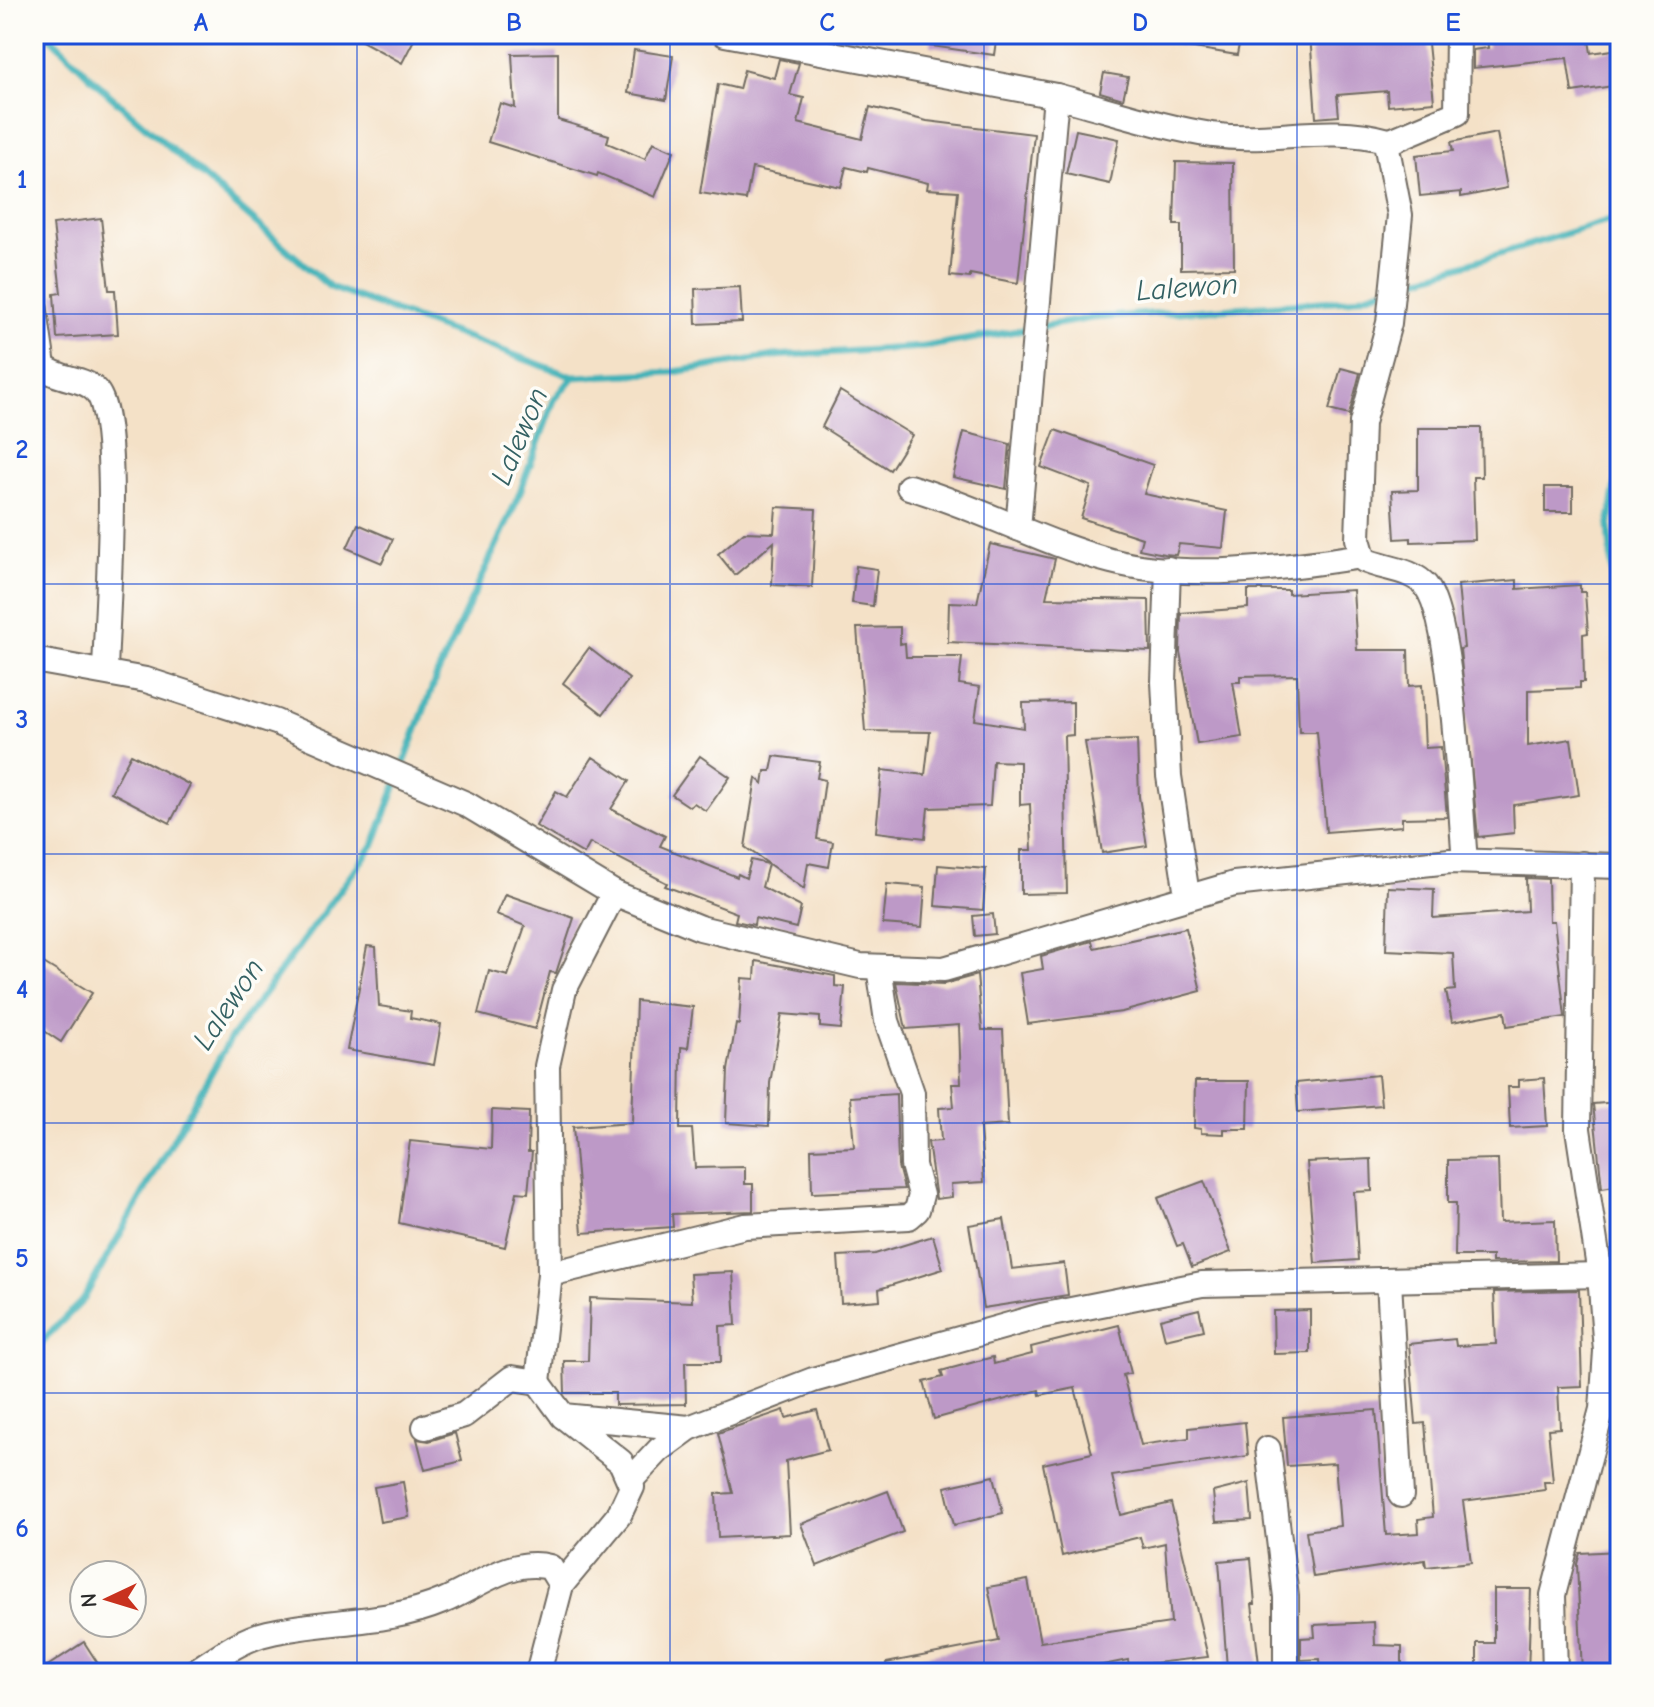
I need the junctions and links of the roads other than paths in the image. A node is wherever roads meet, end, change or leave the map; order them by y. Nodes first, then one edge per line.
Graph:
1 (725, 34) edge
2 (1458, 34) edge
3 (1056, 96) junction
4 (1389, 141) junction
5 (34, 304) edge
6 (909, 487) dead end
7 (1018, 528) junction
8 (1362, 556) junction
9 (1168, 569) junction
10 (34, 660) edge
11 (105, 671) junction
12 (1465, 861) junction
13 (1582, 864) junction
14 (1620, 866) edge
15 (614, 893) junction
16 (1187, 895) junction
17 (879, 967) junction
18 (550, 1274) junction
19 (1600, 1275) junction
20 (1389, 1281) junction
21 (538, 1382) junction
22 (563, 1416) junction
23 (425, 1427) dead end
24 (689, 1428) junction
25 (1268, 1449) dead end
26 (630, 1481) junction
27 (1401, 1495) dead end
28 (561, 1585) junction
29 (193, 1673) edge
30 (538, 1673) edge
31 (1286, 1673) edge
32 (1555, 1673) edge

1 - 3 street
2 - 4 street
3 - 4 street
3 - 7 street
4 - 8 street
5 - 11 street
6 - 7 street
7 - 9 street
8 - 9 street
8 - 12 street
9 - 16 street
10 - 11 street
11 - 15 street
12 - 13 street
12 - 16 street
13 - 14 street
13 - 19 street
15 - 17 street
15 - 18 street
16 - 17 street
17 - 18 street
18 - 21 street
19 - 20 street
19 - 32 street
20 - 24 street
20 - 27 street
21 - 22 street
21 - 23 street
22 - 24 street
22 - 26 street
24 - 26 street
25 - 31 street
26 - 28 street
28 - 29 street
28 - 30 street

